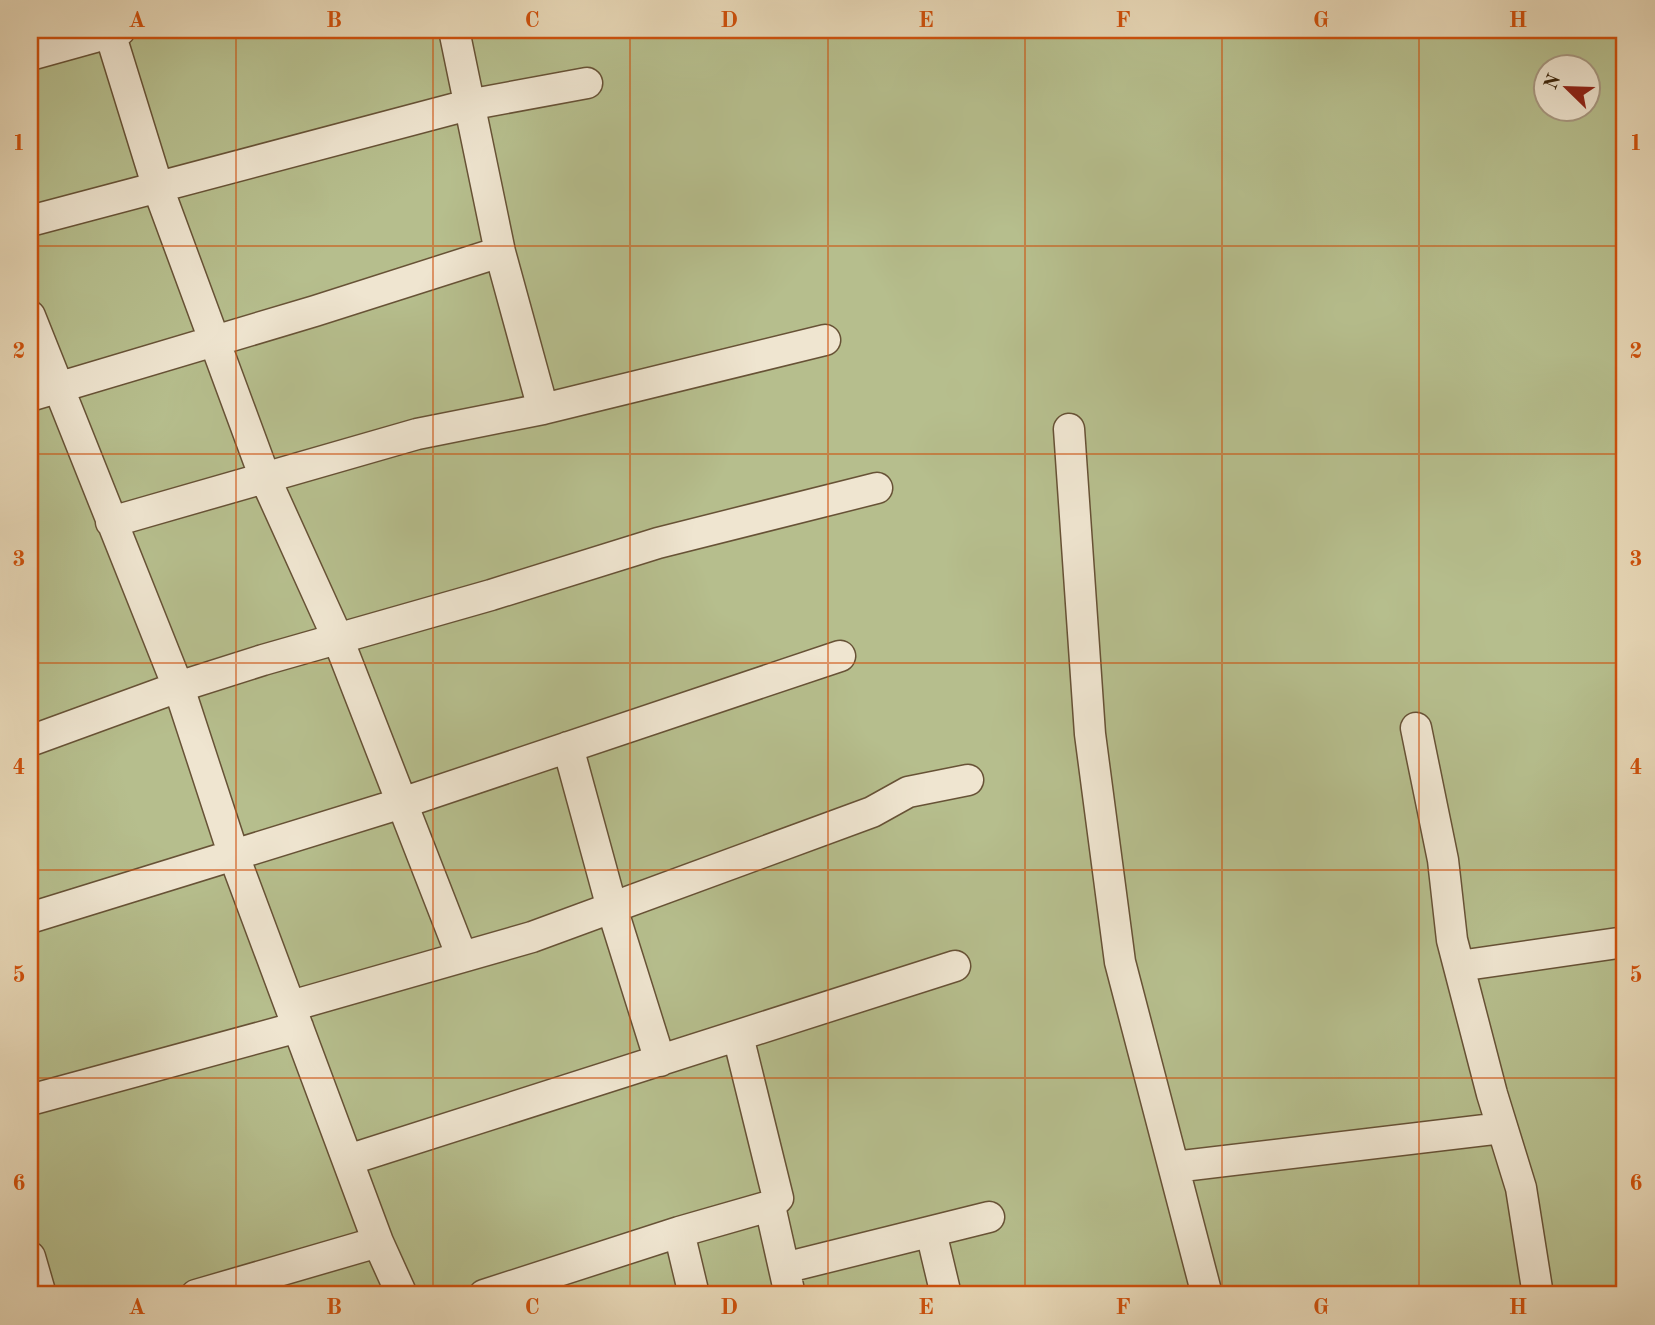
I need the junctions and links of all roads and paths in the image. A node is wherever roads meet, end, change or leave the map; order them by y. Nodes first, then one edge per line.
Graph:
1 (454, 30) edge
2 (115, 31) edge
3 (30, 55) edge
4 (587, 83) dead end
5 (468, 104) junction
6 (158, 188) junction
7 (30, 221) edge
8 (500, 252) junction
9 (30, 316) edge
10 (825, 340) dead end
11 (215, 341) junction
12 (44, 392) edge
13 (543, 409) junction
14 (1069, 429) dead end
15 (265, 478) junction
16 (877, 488) dead end
17 (111, 522) junction
18 (338, 639) junction
19 (841, 656) dead end
20 (178, 687) junction
21 (1416, 728) dead end
22 (30, 741) edge
23 (568, 747) junction
24 (968, 780) dead end
25 (402, 803) junction
26 (234, 856) junction
27 (612, 908) junction
28 (30, 918) edge
29 (1625, 942) edge
30 (462, 957) junction
31 (955, 966) dead end
32 (1459, 966) junction
33 (294, 1016) junction
34 (737, 1036) junction
35 (660, 1061) junction
36 (30, 1100) edge
37 (1503, 1128) junction
38 (348, 1160) junction
39 (1174, 1167) junction
40 (770, 1206) junction
41 (989, 1217) dead end
42 (931, 1231) junction
43 (679, 1232) junction
44 (378, 1242) junction
45 (30, 1257) edge
46 (787, 1281) edge
47 (41, 1295) edge
48 (196, 1295) edge
49 (402, 1295) edge
50 (484, 1295) edge
51 (694, 1295) edge
52 (946, 1295) edge
53 (1207, 1295) edge
54 (1538, 1295) edge

1 - 5 street
2 - 3 street
2 - 6 street
4 - 5 street
5 - 6 street
5 - 8 street
6 - 7 street
6 - 11 street
8 - 11 street
8 - 13 street
9 - 12 street
10 - 13 street
11 - 12 street
11 - 15 street
12 - 17 street
13 - 15 street
14 - 39 street
15 - 17 street
15 - 18 street
16 - 18 street
17 - 20 street
18 - 20 street
18 - 25 street
19 - 23 street
20 - 22 street
20 - 26 street
21 - 32 street
23 - 25 street
23 - 27 street
24 - 27 street
25 - 26 street
25 - 30 street
26 - 28 street
26 - 33 street
27 - 30 street
27 - 35 street
29 - 32 street
30 - 33 street
31 - 34 street
32 - 37 street
33 - 36 street
33 - 38 street
34 - 35 street
34 - 40 street
35 - 38 street
37 - 39 street
37 - 54 street
38 - 44 street
39 - 53 street
40 - 43 street
40 - 46 street
41 - 42 street
42 - 46 street
42 - 52 street
43 - 50 street
43 - 51 street
44 - 48 street
44 - 49 street
45 - 47 street

